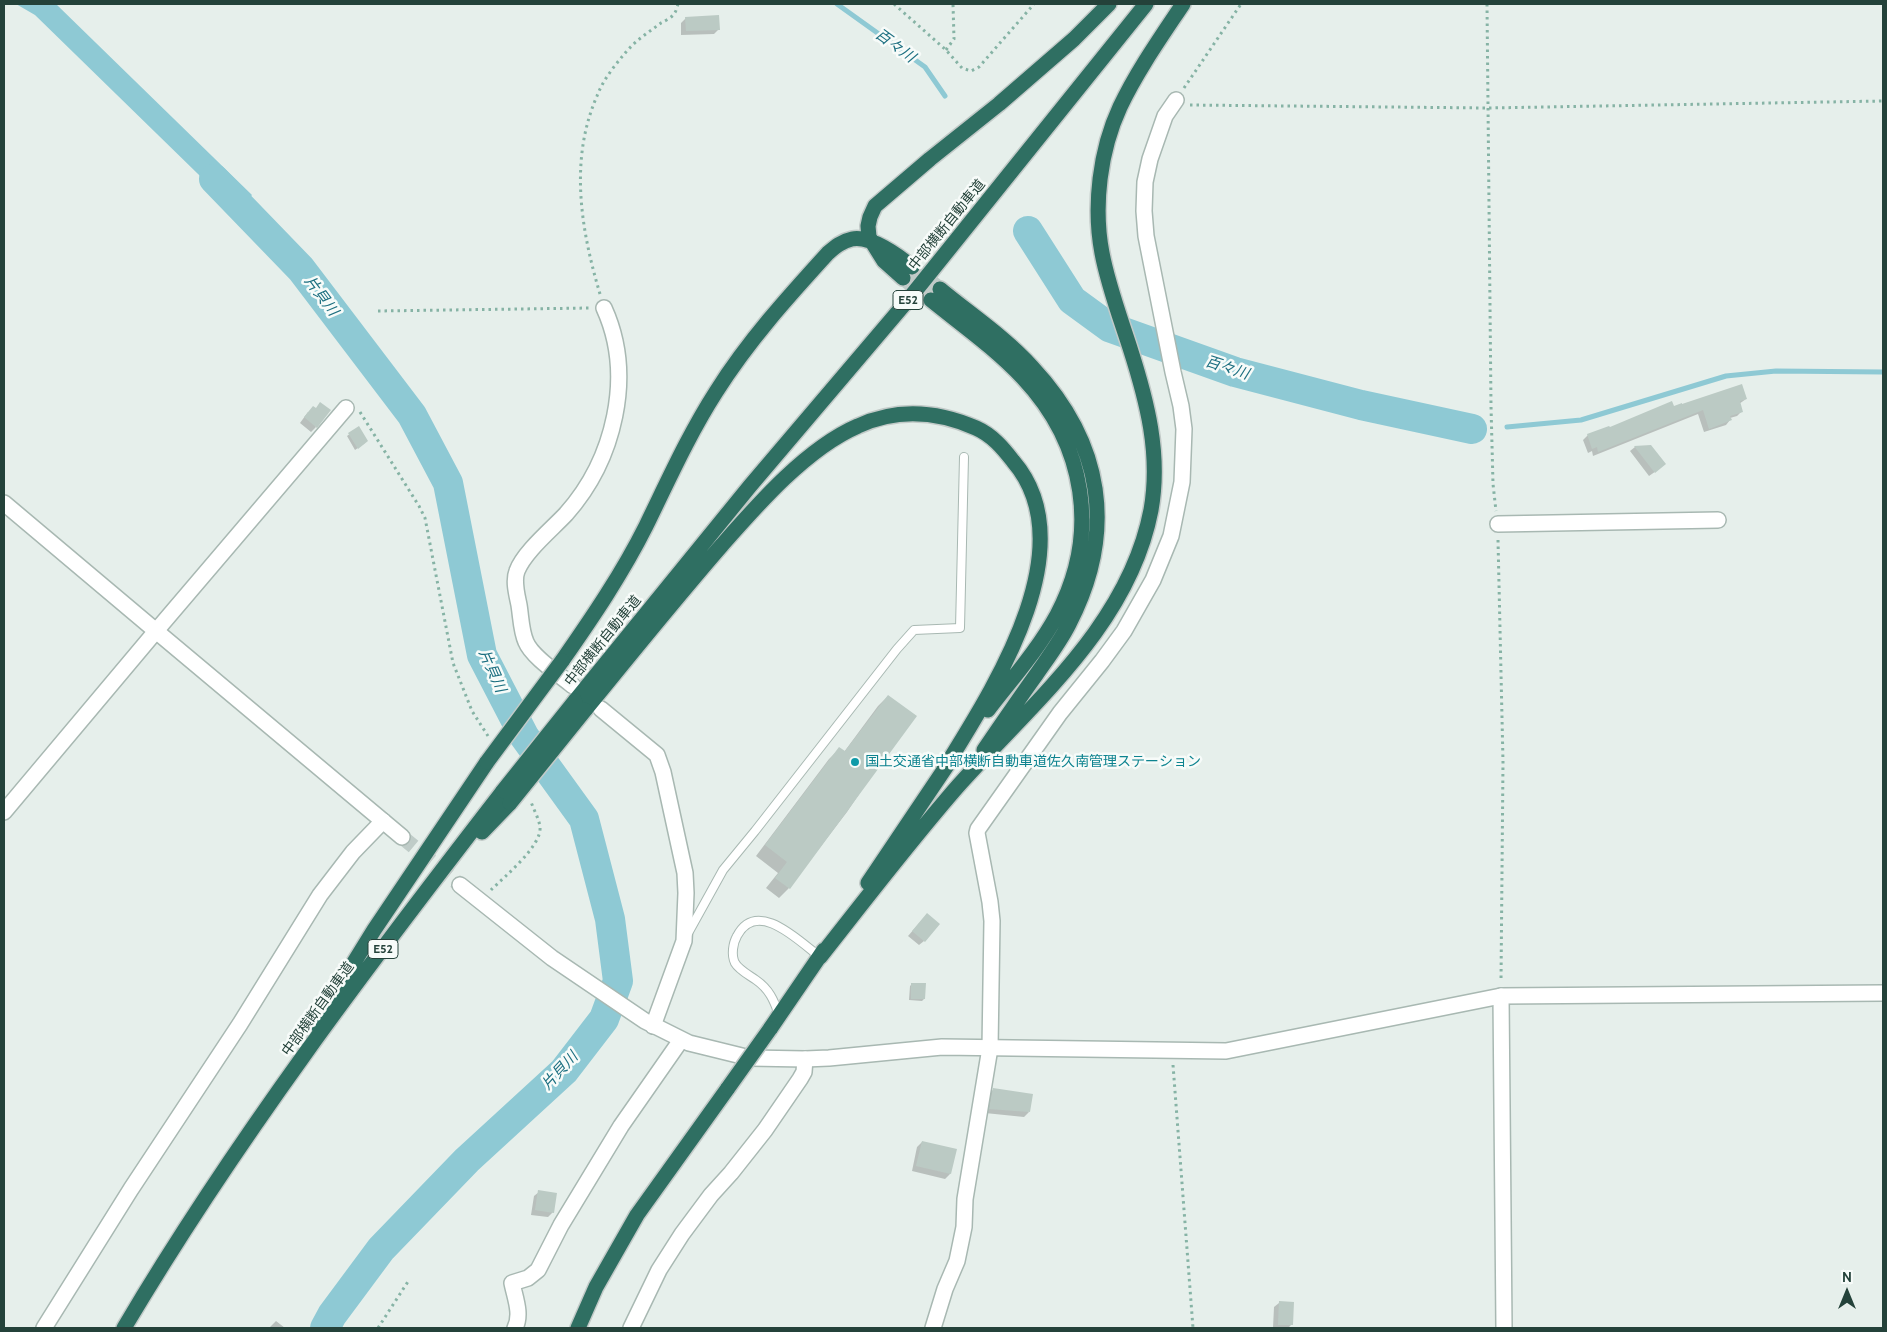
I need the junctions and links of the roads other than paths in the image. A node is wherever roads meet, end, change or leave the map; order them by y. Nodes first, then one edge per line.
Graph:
1 (1109, 4) edge
2 (1146, 4) edge
3 (1183, 4) edge
4 (1176, 100) road end
5 (872, 243) junction
6 (908, 272) tunnel mouth
7 (604, 308) road end
8 (346, 408) road end
9 (964, 457) dead end
10 (4, 503) edge
11 (1718, 520) dead end
12 (1498, 524) road end
13 (156, 631) junction
14 (578, 699) junction
15 (601, 709) dead end
16 (944, 769) junction
17 (959, 785) junction
18 (4, 812) edge
19 (383, 821) junction
20 (402, 837) tunnel mouth
21 (460, 885) tunnel mouth
22 (684, 941) junction
23 (820, 957) junction
24 (1883, 993) edge
25 (1501, 996) junction
26 (779, 1015) junction
27 (649, 1023) junction
28 (681, 1040) junction
29 (990, 1048) junction
30 (804, 1060) junction
31 (265, 1109) junction
32 (44, 1328) edge
33 (124, 1328) edge
34 (515, 1328) edge
35 (578, 1328) edge
36 (631, 1328) edge
37 (934, 1328) edge
38 (1504, 1328) edge

1 - 5 highway
2 - 14 highway, 中部横断自動車道 / E52
3 - 17 highway
4 - 29 street
5 - 6 highway
5 - 31 highway, bridge
7 - 14 street
8 - 13 street
9 - 22 lane
10 - 13 street
11 - 12 street
13 - 18 street
13 - 19 street
14 - 16 highway
14 - 31 highway, 中部横断自動車道 / E52, bridge
15 - 22 street
16 - 17 highway
16 - 23 highway
17 - 23 highway
19 - 20 street
19 - 32 street
21 - 27 street
22 - 27 street
23 - 26 highway
23 - 26 lane
24 - 25 street
25 - 29 street
25 - 38 street
26 - 35 highway, bridge
27 - 28 street
28 - 30 street
28 - 34 street
29 - 30 street
29 - 37 street
30 - 36 street
31 - 33 highway, 中部横断自動車道 / E52

